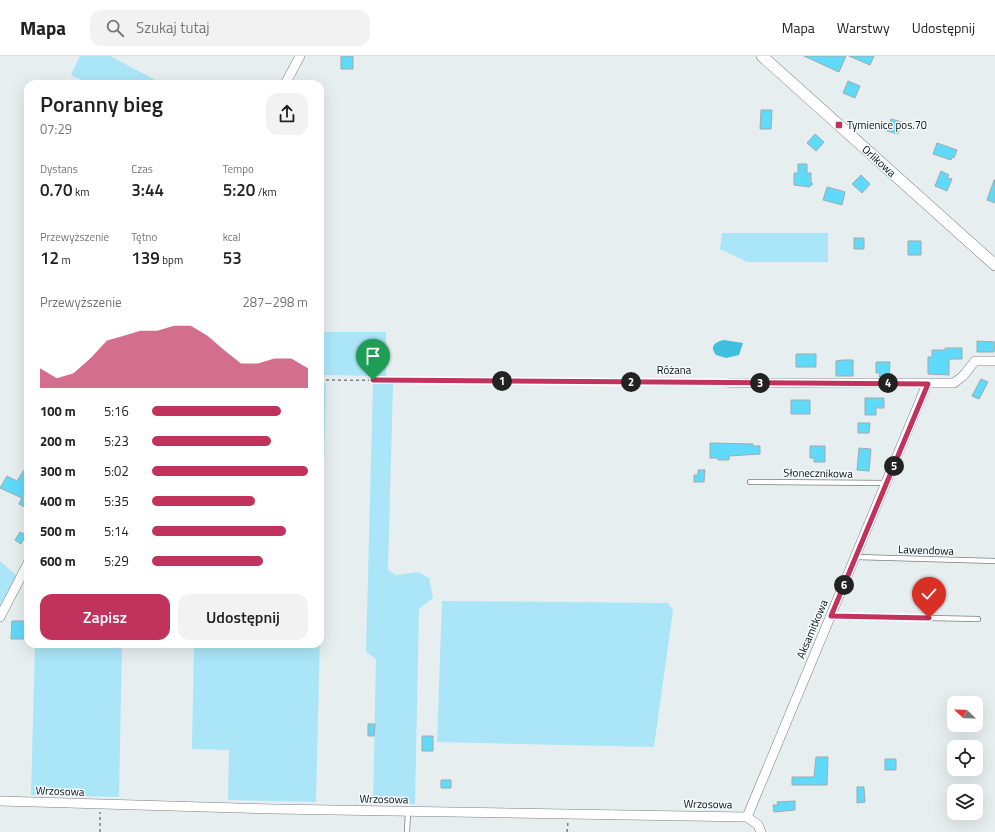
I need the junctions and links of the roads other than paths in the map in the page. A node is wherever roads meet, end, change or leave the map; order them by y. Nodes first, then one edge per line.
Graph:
1 (300, 56) edge
2 (762, 56) edge
3 (287, 80) edge
4 (995, 265) edge
5 (995, 361) edge
6 (730, 383) road end
7 (928, 384) junction
8 (750, 482) dead end
9 (887, 483) junction
10 (856, 556) junction
11 (995, 561) edge
12 (24, 571) edge
13 (831, 616) junction
14 (0, 617) edge
15 (978, 619) dead end
16 (0, 801) edge
17 (408, 811) junction
18 (747, 817) junction
19 (407, 832) edge
20 (761, 832) edge

1 - 3 street
2 - 4 street, Orlikowa
5 - 7 street
6 - 7 street
7 - 9 street, Aksamitkowa
8 - 9 lane, Słonecznikowa
9 - 10 street, Aksamitkowa
10 - 11 lane, Lawendowa
10 - 13 street, Aksamitkowa
12 - 14 street
13 - 15 lane
13 - 18 street, Aksamitkowa
16 - 17 street, Wrzosowa
17 - 18 street, Wrzosowa
17 - 19 lane
18 - 20 street, Wrzosowa

